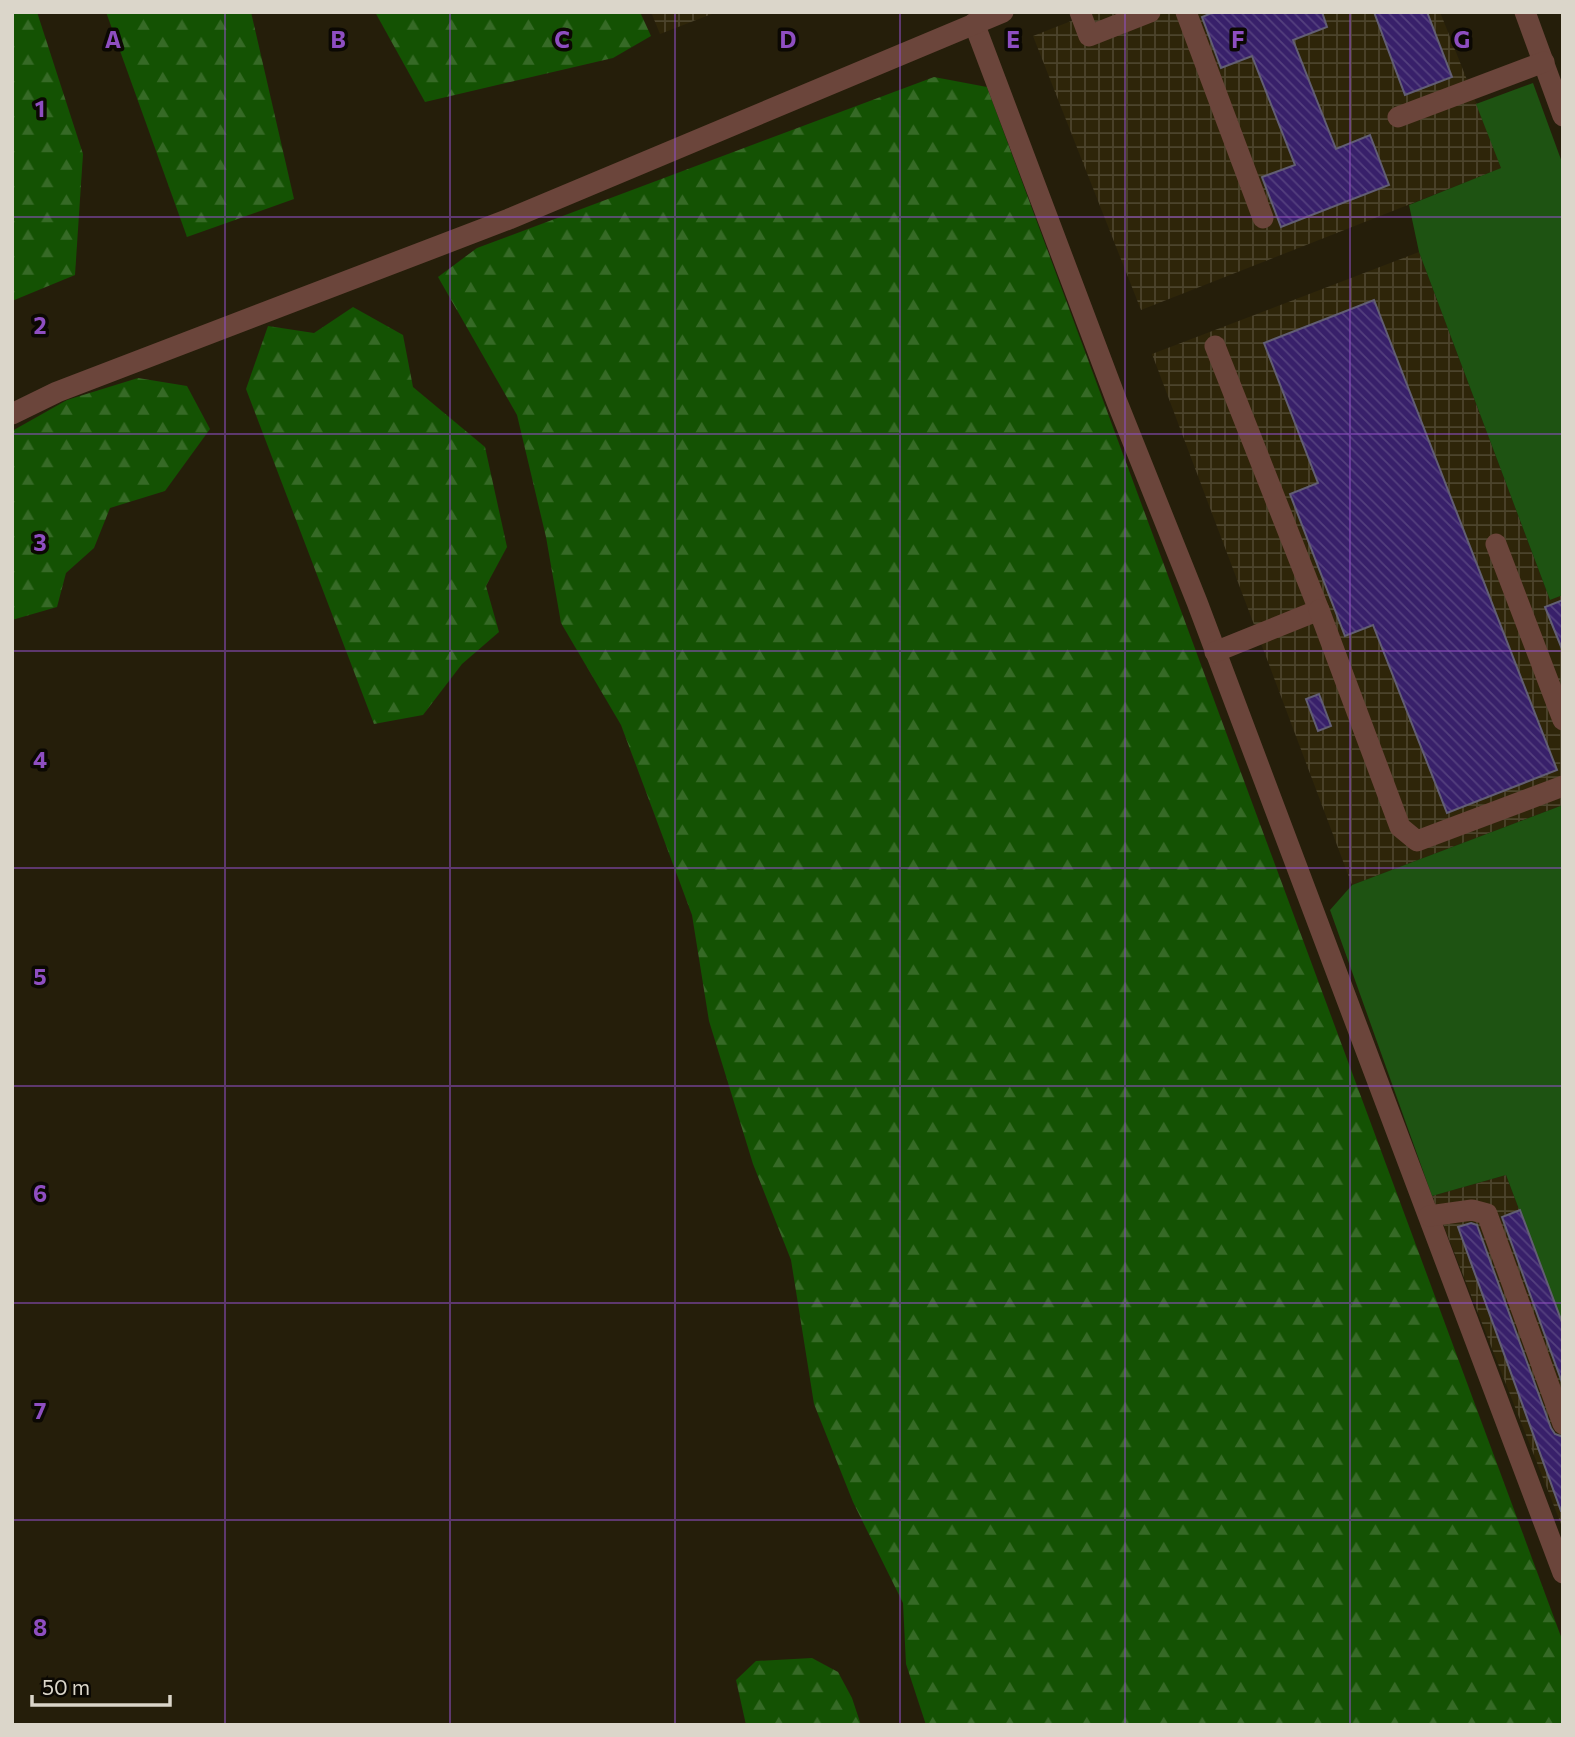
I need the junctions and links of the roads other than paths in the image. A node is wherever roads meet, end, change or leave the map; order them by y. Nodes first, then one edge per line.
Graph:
1 (1003, 12) edge
2 (1080, 12) edge
3 (1150, 12) edge
4 (1186, 12) edge
5 (1525, 12) edge
6 (974, 23) junction
7 (1544, 62) junction
8 (1558, 87) edge
9 (1563, 116) edge
10 (1398, 117) dead end
11 (1264, 218) dead end
12 (1215, 346) dead end
13 (12, 414) edge
14 (1496, 544) dead end
15 (1319, 610) junction
16 (1215, 652) junction
17 (1563, 720) edge
18 (1563, 786) edge
19 (1429, 1216) junction
20 (1563, 1424) edge
21 (1563, 1573) edge

1 - 6 street
2 - 3 street
4 - 11 street
5 - 7 street
6 - 13 street
6 - 16 street
7 - 8 street
7 - 10 street
8 - 9 street
12 - 15 street
14 - 17 street
15 - 16 street
15 - 18 street
16 - 19 street
19 - 20 street
19 - 21 street

